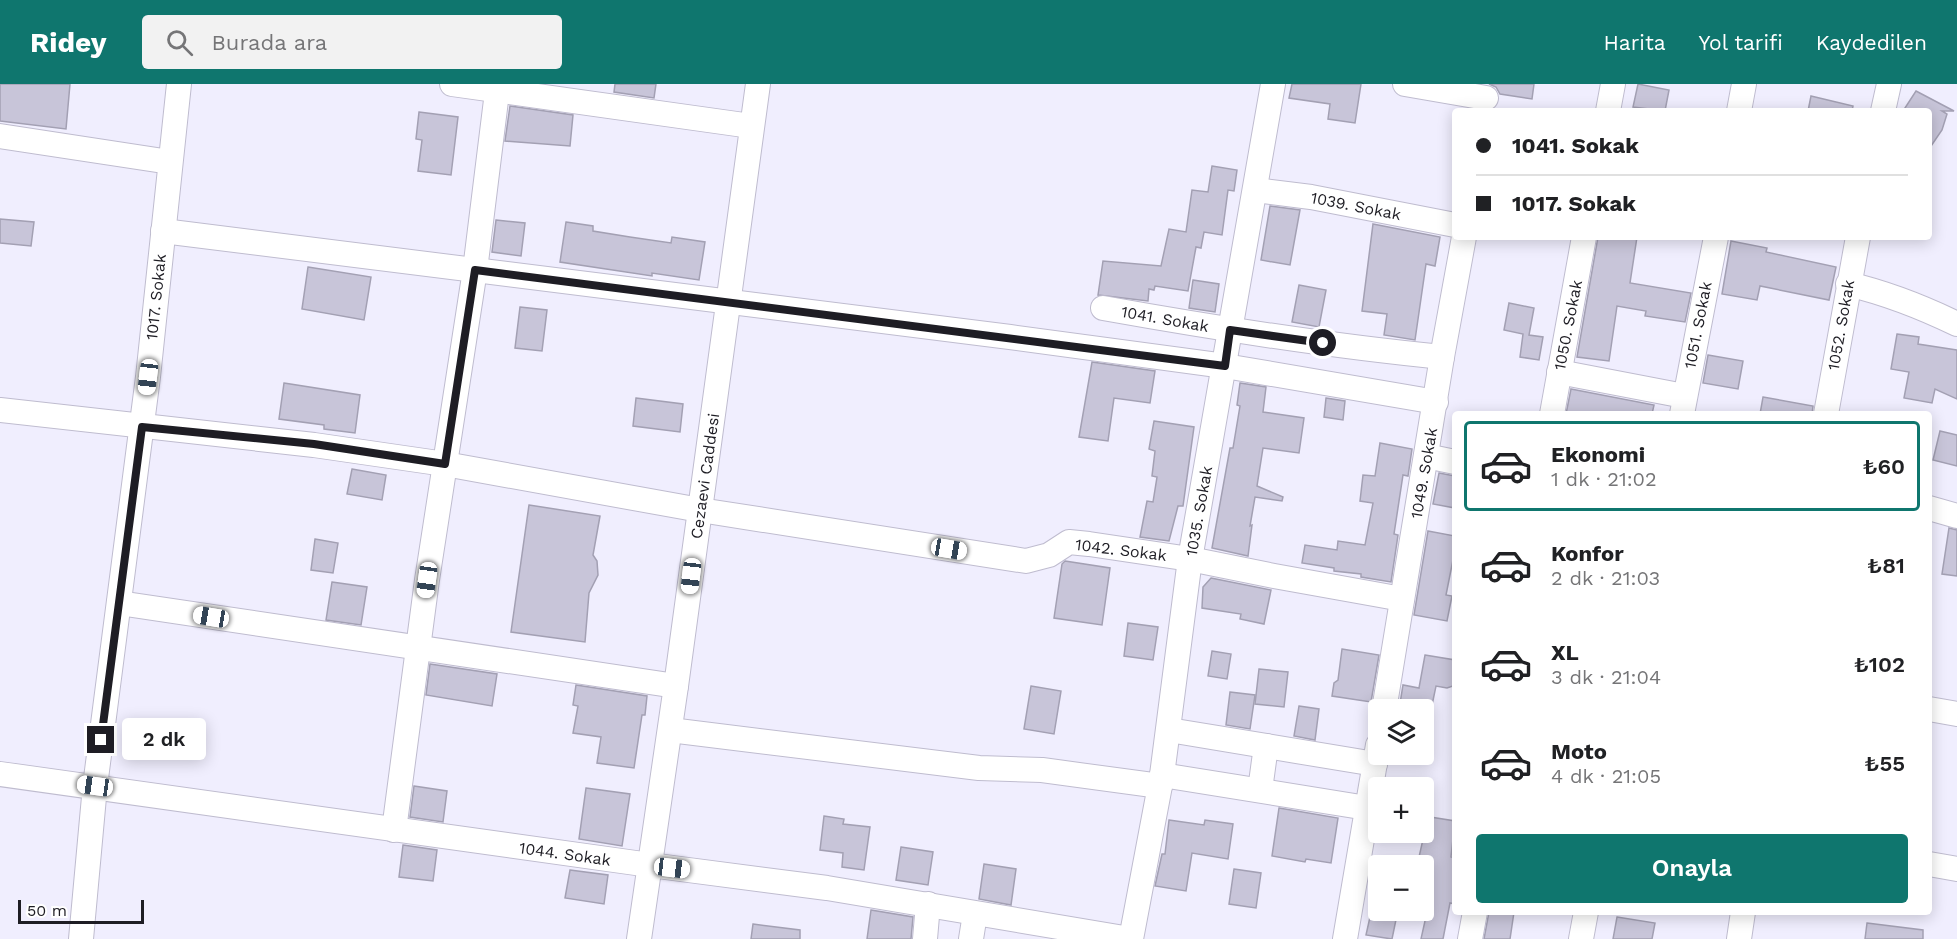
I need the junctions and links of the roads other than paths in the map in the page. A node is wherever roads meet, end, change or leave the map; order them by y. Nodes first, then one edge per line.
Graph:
1 (179, 84) edge
2 (452, 84) edge
3 (758, 84) edge
4 (1273, 84) edge
5 (1405, 84) edge
6 (1613, 84) edge
7 (1744, 84) edge
8 (1889, 84) edge
9 (498, 87) edge
10 (1486, 98) edge
11 (1609, 108) edge
12 (1740, 108) edge
13 (1884, 108) edge
14 (751, 126) junction
15 (0, 136) edge
16 (170, 162) junction
17 (1256, 190) junction
18 (1452, 224) edge
19 (163, 231) junction
20 (1463, 240) edge
21 (1583, 240) edge
22 (1715, 240) edge
23 (1857, 240) edge
24 (475, 270) junction
25 (1848, 284) junction
26 (728, 304) junction
27 (1103, 308) dead end
28 (1957, 324) edge
29 (1230, 330) junction
30 (1442, 357) junction
31 (1225, 366) junction
32 (1559, 372) junction
33 (1436, 402) junction
34 (1683, 405) edge
35 (0, 410) edge
36 (1552, 411) edge
37 (1827, 411) edge
38 (142, 427) junction
39 (1426, 456) junction
40 (1452, 461) edge
41 (445, 464) junction
42 (1932, 509) edge
43 (700, 510) junction
44 (1957, 516) edge
45 (1190, 559) junction
46 (1402, 599) junction
47 (119, 603) junction
48 (418, 647) junction
49 (676, 686) junction
50 (1386, 699) edge
51 (1932, 710) edge
52 (1957, 714) edge
53 (670, 730) junction
54 (1169, 730) junction
55 (1266, 746) junction
56 (1368, 753) edge
57 (1375, 765) edge
58 (0, 774) edge
59 (1161, 781) junction
60 (95, 786) junction
61 (1260, 790) junction
62 (1367, 808) junction
63 (394, 830) junction
64 (650, 865) junction
65 (1932, 865) edge
66 (1957, 869) edge
67 (928, 904) junction
68 (975, 914) junction
69 (1474, 915) edge
70 (1585, 915) edge
71 (1743, 915) edge
72 (81, 939) edge
73 (639, 939) edge
74 (925, 939) edge
75 (971, 939) edge
76 (1130, 939) edge
77 (1345, 939) edge
78 (1470, 939) edge
79 (1581, 939) edge
80 (1739, 939) edge

1 - 16 street, 1017. Sokak
2 - 9 street
3 - 14 street, Cezaevi Caddesi
4 - 17 street, 1035. Sokak
5 - 10 street
6 - 11 street
7 - 12 street
8 - 13 street
9 - 14 street
9 - 24 street
14 - 26 street, Cezaevi Caddesi
15 - 16 street
16 - 19 street, 1017. Sokak
17 - 18 street, 1039. Sokak
17 - 29 street, 1035. Sokak
19 - 24 street
19 - 38 street, 1017. Sokak
20 - 30 street, 1049. Sokak
21 - 32 street, 1050. Sokak
22 - 34 street, 1051. Sokak
23 - 25 street, 1052. Sokak
24 - 26 street
24 - 41 street
25 - 28 street
25 - 37 street, 1052. Sokak
26 - 31 street
26 - 43 street, Cezaevi Caddesi
27 - 29 street, 1041. Sokak
29 - 30 street, 1041. Sokak
29 - 31 street, 1035. Sokak
30 - 33 street, 1049. Sokak
31 - 33 street
31 - 45 street, 1035. Sokak
32 - 34 street
32 - 36 street, 1050. Sokak
33 - 39 street, 1049. Sokak
35 - 38 street, 1042. Sokak
38 - 41 street, 1042. Sokak
38 - 47 street, 1017. Sokak
39 - 40 street
39 - 46 street, 1049. Sokak
41 - 43 street, 1042. Sokak
41 - 48 street
42 - 44 street
43 - 45 street, 1042. Sokak
43 - 49 street, Cezaevi Caddesi
45 - 46 street, 1042. Sokak
45 - 54 street, 1035. Sokak
46 - 50 street, 1049. Sokak
47 - 48 street
47 - 60 street, 1017. Sokak
48 - 49 street
48 - 63 street
49 - 53 street, Cezaevi Caddesi
51 - 52 street
53 - 59 street
53 - 64 street, Cezaevi Caddesi
54 - 55 street
54 - 59 street, 1035. Sokak
55 - 56 street
55 - 61 street
57 - 62 street
58 - 60 street, 1044. Sokak
59 - 61 street
59 - 76 street, 1035. Sokak
60 - 63 street, 1044. Sokak
60 - 72 street, 1017. Sokak
61 - 62 street
62 - 77 street
63 - 64 street, 1044. Sokak
64 - 67 street, 1044. Sokak
64 - 73 street, Cezaevi Caddesi
65 - 66 street
67 - 68 street, 1044. Sokak
67 - 74 street
68 - 75 street
68 - 76 street, 1044. Sokak
69 - 78 street
70 - 79 street
71 - 80 street

